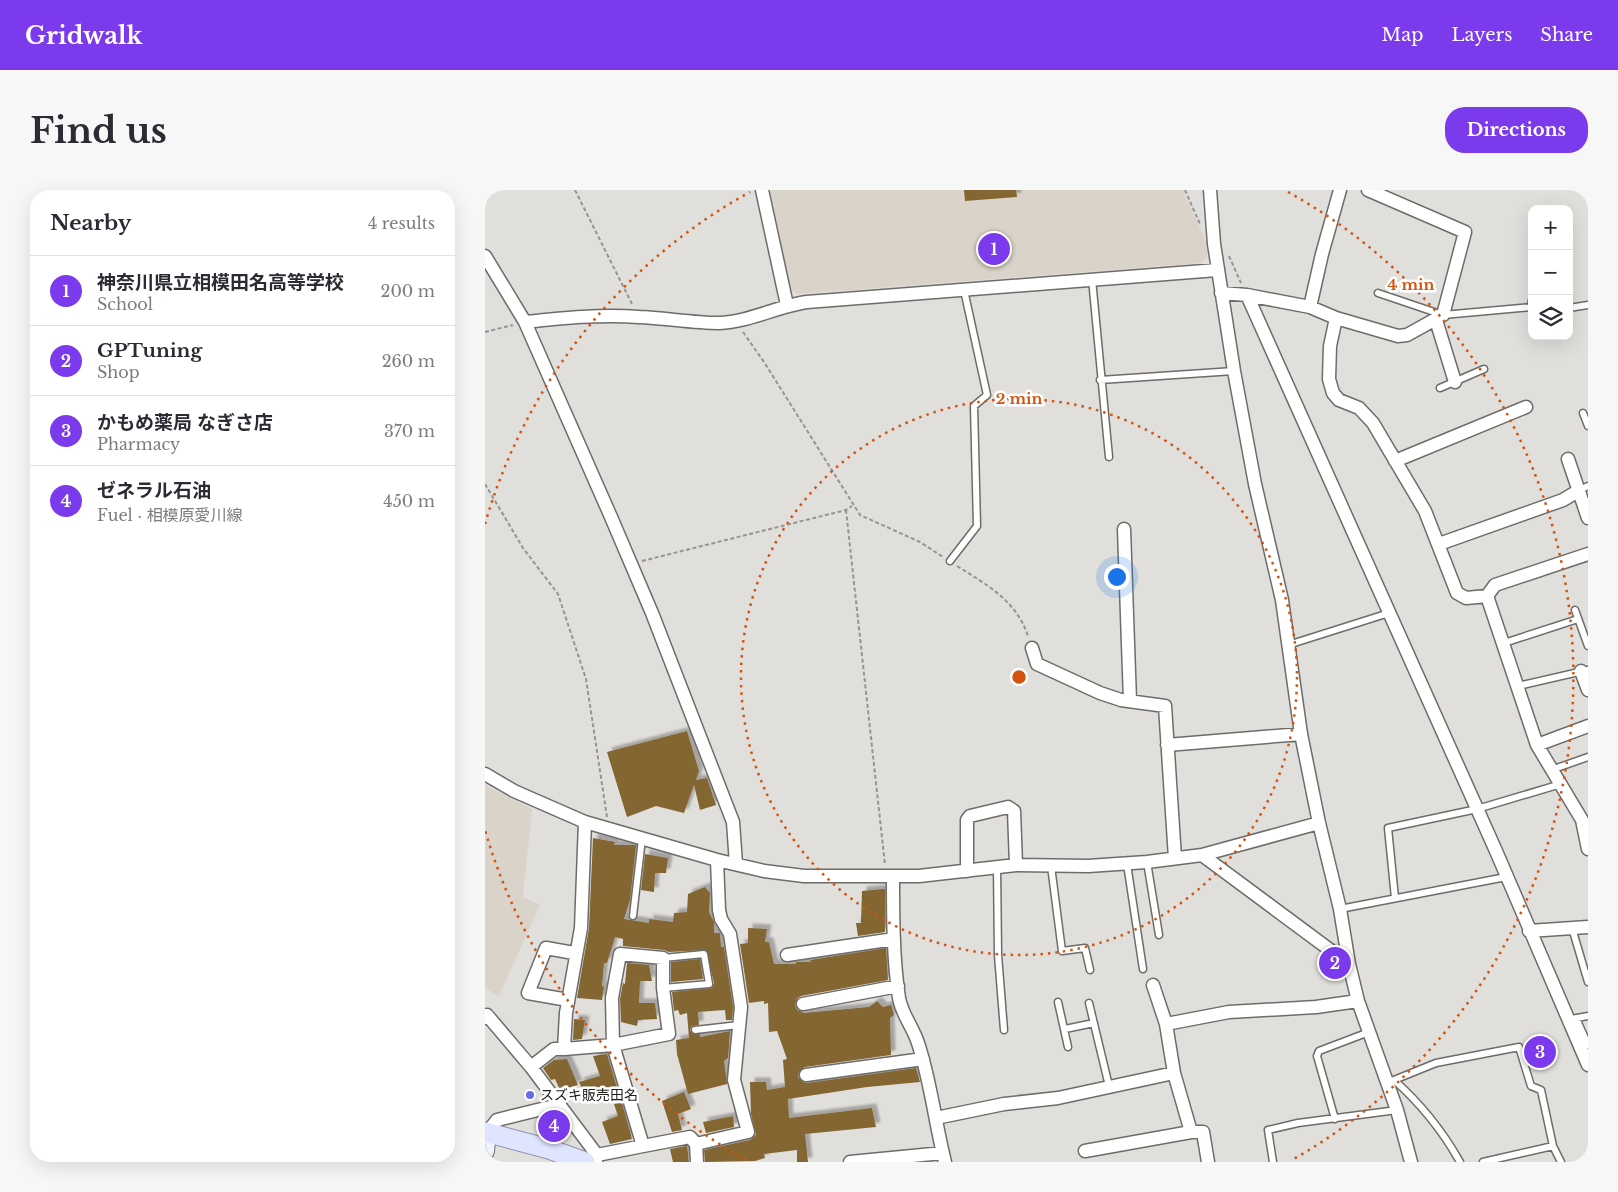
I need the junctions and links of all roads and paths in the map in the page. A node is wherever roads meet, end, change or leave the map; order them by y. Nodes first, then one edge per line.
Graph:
1 (575, 190) edge
2 (762, 190) edge
3 (1185, 190) edge
4 (1210, 190) edge
5 (1341, 190) edge
6 (1369, 190) edge
7 (1203, 231) dead end
8 (485, 256) edge
9 (1217, 270) junction
10 (1092, 279) junction
11 (964, 290) junction
12 (1378, 292) dead end
13 (1221, 293) junction
14 (1247, 295) junction
15 (787, 305) junction
16 (1588, 305) edge
17 (1310, 306) junction
18 (1528, 307) edge
19 (1573, 307) edge
20 (637, 316) junction
21 (1439, 317) junction
22 (1336, 318) junction
23 (735, 321) junction
24 (525, 322) junction
25 (485, 332) edge
26 (1484, 369) dead end
27 (1234, 372) junction
28 (1100, 380) junction
29 (1455, 382) junction
30 (1440, 388) dead end
31 (1526, 407) dead end
32 (1583, 413) dead end
33 (1588, 426) edge
34 (1109, 457) dead end
35 (1568, 459) dead end
36 (1395, 461) junction
37 (485, 484) edge
38 (1583, 489) edge
39 (853, 506) junction
40 (846, 510) junction
41 (1588, 518) edge
42 (1124, 529) dead end
43 (1439, 544) junction
44 (1588, 554) edge
45 (950, 561) junction
46 (632, 563) junction
47 (1487, 596) junction
48 (1575, 610) dead end
49 (1389, 614) junction
50 (1578, 619) junction
51 (1504, 643) junction
52 (1289, 645) junction
53 (1588, 646) edge
54 (1032, 648) joint
55 (1585, 671) edge
56 (1519, 686) junction
57 (1588, 690) edge
58 (1130, 701) junction
59 (1588, 726) edge
60 (1301, 734) junction
61 (1167, 744) junction
62 (1537, 745) junction
63 (1588, 757) edge
64 (1551, 770) junction
65 (485, 774) edge
66 (1561, 784) junction
67 (1477, 809) junction
68 (1585, 819) edge
69 (585, 822) junction
70 (1319, 823) junction
71 (609, 829) junction
72 (642, 839) junction
73 (1588, 849) edge
74 (1202, 855) junction
75 (1175, 858) junction
76 (717, 860) junction
77 (1147, 862) junction
78 (737, 864) junction
79 (1127, 864) junction
80 (1016, 865) junction
81 (997, 866) junction
82 (1051, 866) junction
83 (967, 871) junction
84 (890, 876) junction
85 (1506, 877) junction
86 (1395, 898) junction
87 (1340, 909) junction
88 (633, 916) dead end
89 (1588, 927) edge
90 (1572, 928) junction
91 (1529, 931) junction
92 (1159, 936) dead end
93 (894, 938) junction
94 (574, 953) junction
95 (787, 955) dead end
96 (663, 958) junction
97 (1349, 964) junction
98 (1143, 969) dead end
99 (1090, 970) dead end
100 (1588, 982) edge
101 (1153, 985) dead end
102 (898, 986) junction
103 (663, 988) junction
104 (568, 1000) junction
105 (1358, 1001) junction
106 (1058, 1002) dead end
107 (1089, 1003) dead end
108 (803, 1004) dead end
109 (486, 1015) edge
110 (1588, 1016) edge
111 (1572, 1019) junction
112 (1094, 1023) junction
113 (1166, 1024) junction
114 (739, 1025) junction
115 (1065, 1029) junction
116 (695, 1030) dead end
117 (1004, 1030) dead end
118 (1369, 1032) junction
119 (613, 1045) junction
120 (1588, 1045) edge
121 (1068, 1047) dead end
122 (564, 1049) junction
123 (923, 1059) junction
124 (1588, 1065) edge
125 (531, 1067) junction
126 (1174, 1073) junction
127 (806, 1075) dead end
128 (1390, 1081) junction
129 (1109, 1086) junction
130 (558, 1104) junction
131 (1397, 1110) junction
132 (936, 1118) junction
133 (1335, 1119) junction
134 (1191, 1132) junction
135 (486, 1139) edge
136 (696, 1144) junction
137 (643, 1146) junction
138 (1553, 1146) junction
139 (1085, 1151) dead end
140 (944, 1157) edge
141 (593, 1160) edge
142 (697, 1162) edge
143 (850, 1162) edge
144 (1208, 1162) edge
145 (1273, 1162) edge
146 (1411, 1162) edge
147 (1460, 1162) edge
148 (1483, 1162) edge
149 (1561, 1162) edge

1 - 20 path
2 - 15 street
3 - 7 path
4 - 9 street
5 - 17 street
6 - 21 street
8 - 24 street
9 - 10 street
9 - 13 street
10 - 11 street
10 - 28 lane
11 - 15 street
11 - 45 lane
12 - 21 lane
13 - 14 street
13 - 27 street
14 - 17 street
14 - 49 street
15 - 23 street
16 - 19 lane
17 - 22 street
18 - 21 lane
20 - 23 street
20 - 24 street
21 - 22 street
21 - 29 street
22 - 36 street
23 - 39 path
24 - 25 path
24 - 46 street
26 - 29 lane
27 - 28 lane
27 - 52 street
28 - 34 lane
29 - 30 lane
31 - 36 street
32 - 33 lane
35 - 38 street
36 - 43 street
37 - 71 path
38 - 41 street
38 - 43 street
39 - 40 path
39 - 45 path
40 - 46 path
40 - 84 path
42 - 58 street
43 - 47 street
44 - 47 street
45 - 54 path
46 - 78 street
47 - 51 street
48 - 50 lane
49 - 52 lane
49 - 67 street
50 - 51 lane
50 - 53 lane
51 - 56 street
52 - 60 street
54 - 58 street
55 - 56 lane
55 - 57 street
56 - 62 street
58 - 61 street
59 - 62 street
60 - 61 street
60 - 70 street
61 - 75 street
62 - 64 street
63 - 64 lane
64 - 66 street
65 - 69 street
66 - 67 lane
66 - 68 street
67 - 85 street
67 - 86 lane
68 - 73 street
69 - 71 street
69 - 94 street
70 - 74 street
70 - 87 street
71 - 72 street
72 - 76 street
72 - 88 lane
74 - 75 street
74 - 97 street
75 - 77 street
76 - 78 street
76 - 114 street
77 - 79 street
77 - 92 lane
78 - 84 street
79 - 82 street
79 - 98 lane
80 - 81 street
80 - 82 street
80 - 83 street
81 - 83 street
81 - 117 lane
82 - 99 lane
83 - 84 street
84 - 93 street
85 - 86 lane
85 - 91 street
86 - 87 lane
87 - 97 street
89 - 90 street
90 - 91 street
90 - 100 lane
91 - 111 street
93 - 95 street
93 - 102 street
94 - 104 street
94 - 104 street
96 - 103 street
96 - 103 lane
96 - 119 street
97 - 105 street
101 - 113 street
102 - 108 street
102 - 123 street
103 - 119 street
104 - 122 street
105 - 113 street
105 - 118 street
106 - 115 lane
107 - 112 lane
109 - 125 street
110 - 111 lane
111 - 120 lane
111 - 124 street
112 - 115 lane
112 - 129 lane
113 - 126 street
114 - 116 lane
114 - 136 street
115 - 121 lane
118 - 128 street
118 - 133 lane
119 - 122 street
119 - 137 street
122 - 125 street
123 - 127 street
123 - 132 street
125 - 130 street
126 - 129 street
126 - 134 street
128 - 131 street
128 - 138 lane
128 - 147 lane
129 - 132 street
130 - 135 street
130 - 141 street
131 - 133 lane
131 - 146 street
132 - 140 street
133 - 145 lane
134 - 139 street
134 - 144 street
135 - 141 main road
136 - 137 street
136 - 142 street
137 - 141 street
138 - 148 lane
138 - 149 lane
140 - 143 street

